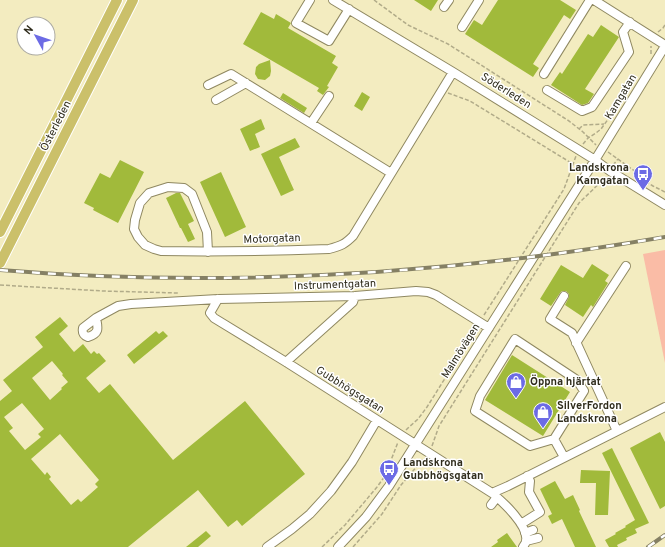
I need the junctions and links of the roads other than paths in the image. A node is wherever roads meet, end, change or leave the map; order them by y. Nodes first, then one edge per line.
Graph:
1 (117, 0) edge
2 (133, 0) edge
3 (310, 0) edge
4 (333, 0) edge
5 (479, 0) edge
6 (590, 0) edge
7 (594, 0) edge
8 (349, 9) junction
9 (630, 22) junction
10 (462, 27) dead end
11 (665, 46) edge
12 (453, 72) junction
13 (544, 74) dead end
14 (246, 83) junction
15 (208, 85) dead end
16 (547, 90) dead end
17 (329, 96) dead end
18 (216, 100) dead end
19 (311, 123) junction
20 (595, 160) junction
21 (391, 173) junction
22 (665, 205) edge
23 (0, 232) edge
24 (208, 252) junction
25 (0, 263) edge
26 (626, 266) dead end
27 (355, 296) junction
28 (564, 296) dead end
29 (218, 299) junction
30 (96, 318) dead end
31 (489, 328) junction
32 (576, 343) junction
33 (286, 362) junction
34 (660, 409) edge
35 (377, 420) junction
36 (614, 434) junction
37 (554, 439) junction
38 (416, 444) junction
39 (569, 457) junction
40 (527, 476) junction
41 (494, 495) junction
42 (492, 505) dead end
43 (521, 524) junction
44 (527, 538) edge
45 (538, 538) dead end
46 (267, 547) edge
47 (338, 547) edge

1 - 23 main road, Österleden
2 - 25 main road, Österleden
3 - 8 street
4 - 8 street, Söderleden
5 - 10 street
6 - 13 street
7 - 9 street
8 - 12 street, Söderleden
9 - 11 street
9 - 16 street
11 - 20 street, Kamgatan
12 - 20 street, Söderleden
12 - 21 street, Motorgatan
14 - 15 street
14 - 18 street
14 - 19 street
17 - 19 street
19 - 21 street
20 - 22 street, Söderleden
20 - 31 street, Malmövägen
21 - 24 street, Motorgatan
24 - 24 street, Motorgatan
26 - 32 street
27 - 29 street, Instrumentgatan
27 - 31 street, Instrumentgatan
27 - 33 street
28 - 32 street
29 - 30 street, Instrumentgatan
29 - 33 street, Gubbhögsgatan
31 - 38 street, Malmövägen
32 - 36 street
33 - 35 street, Gubbhögsgatan
34 - 36 street
35 - 38 street, Gubbhögsgatan
35 - 46 street
36 - 39 street
37 - 37 street
37 - 39 street
38 - 41 street, Gubbhögsgatan
38 - 47 street, Malmövägen
39 - 40 street
40 - 41 street
40 - 43 street
41 - 42 street
41 - 43 street, Gubbhögsgatan
43 - 44 street, Gubbhögsgatan
44 - 45 street

